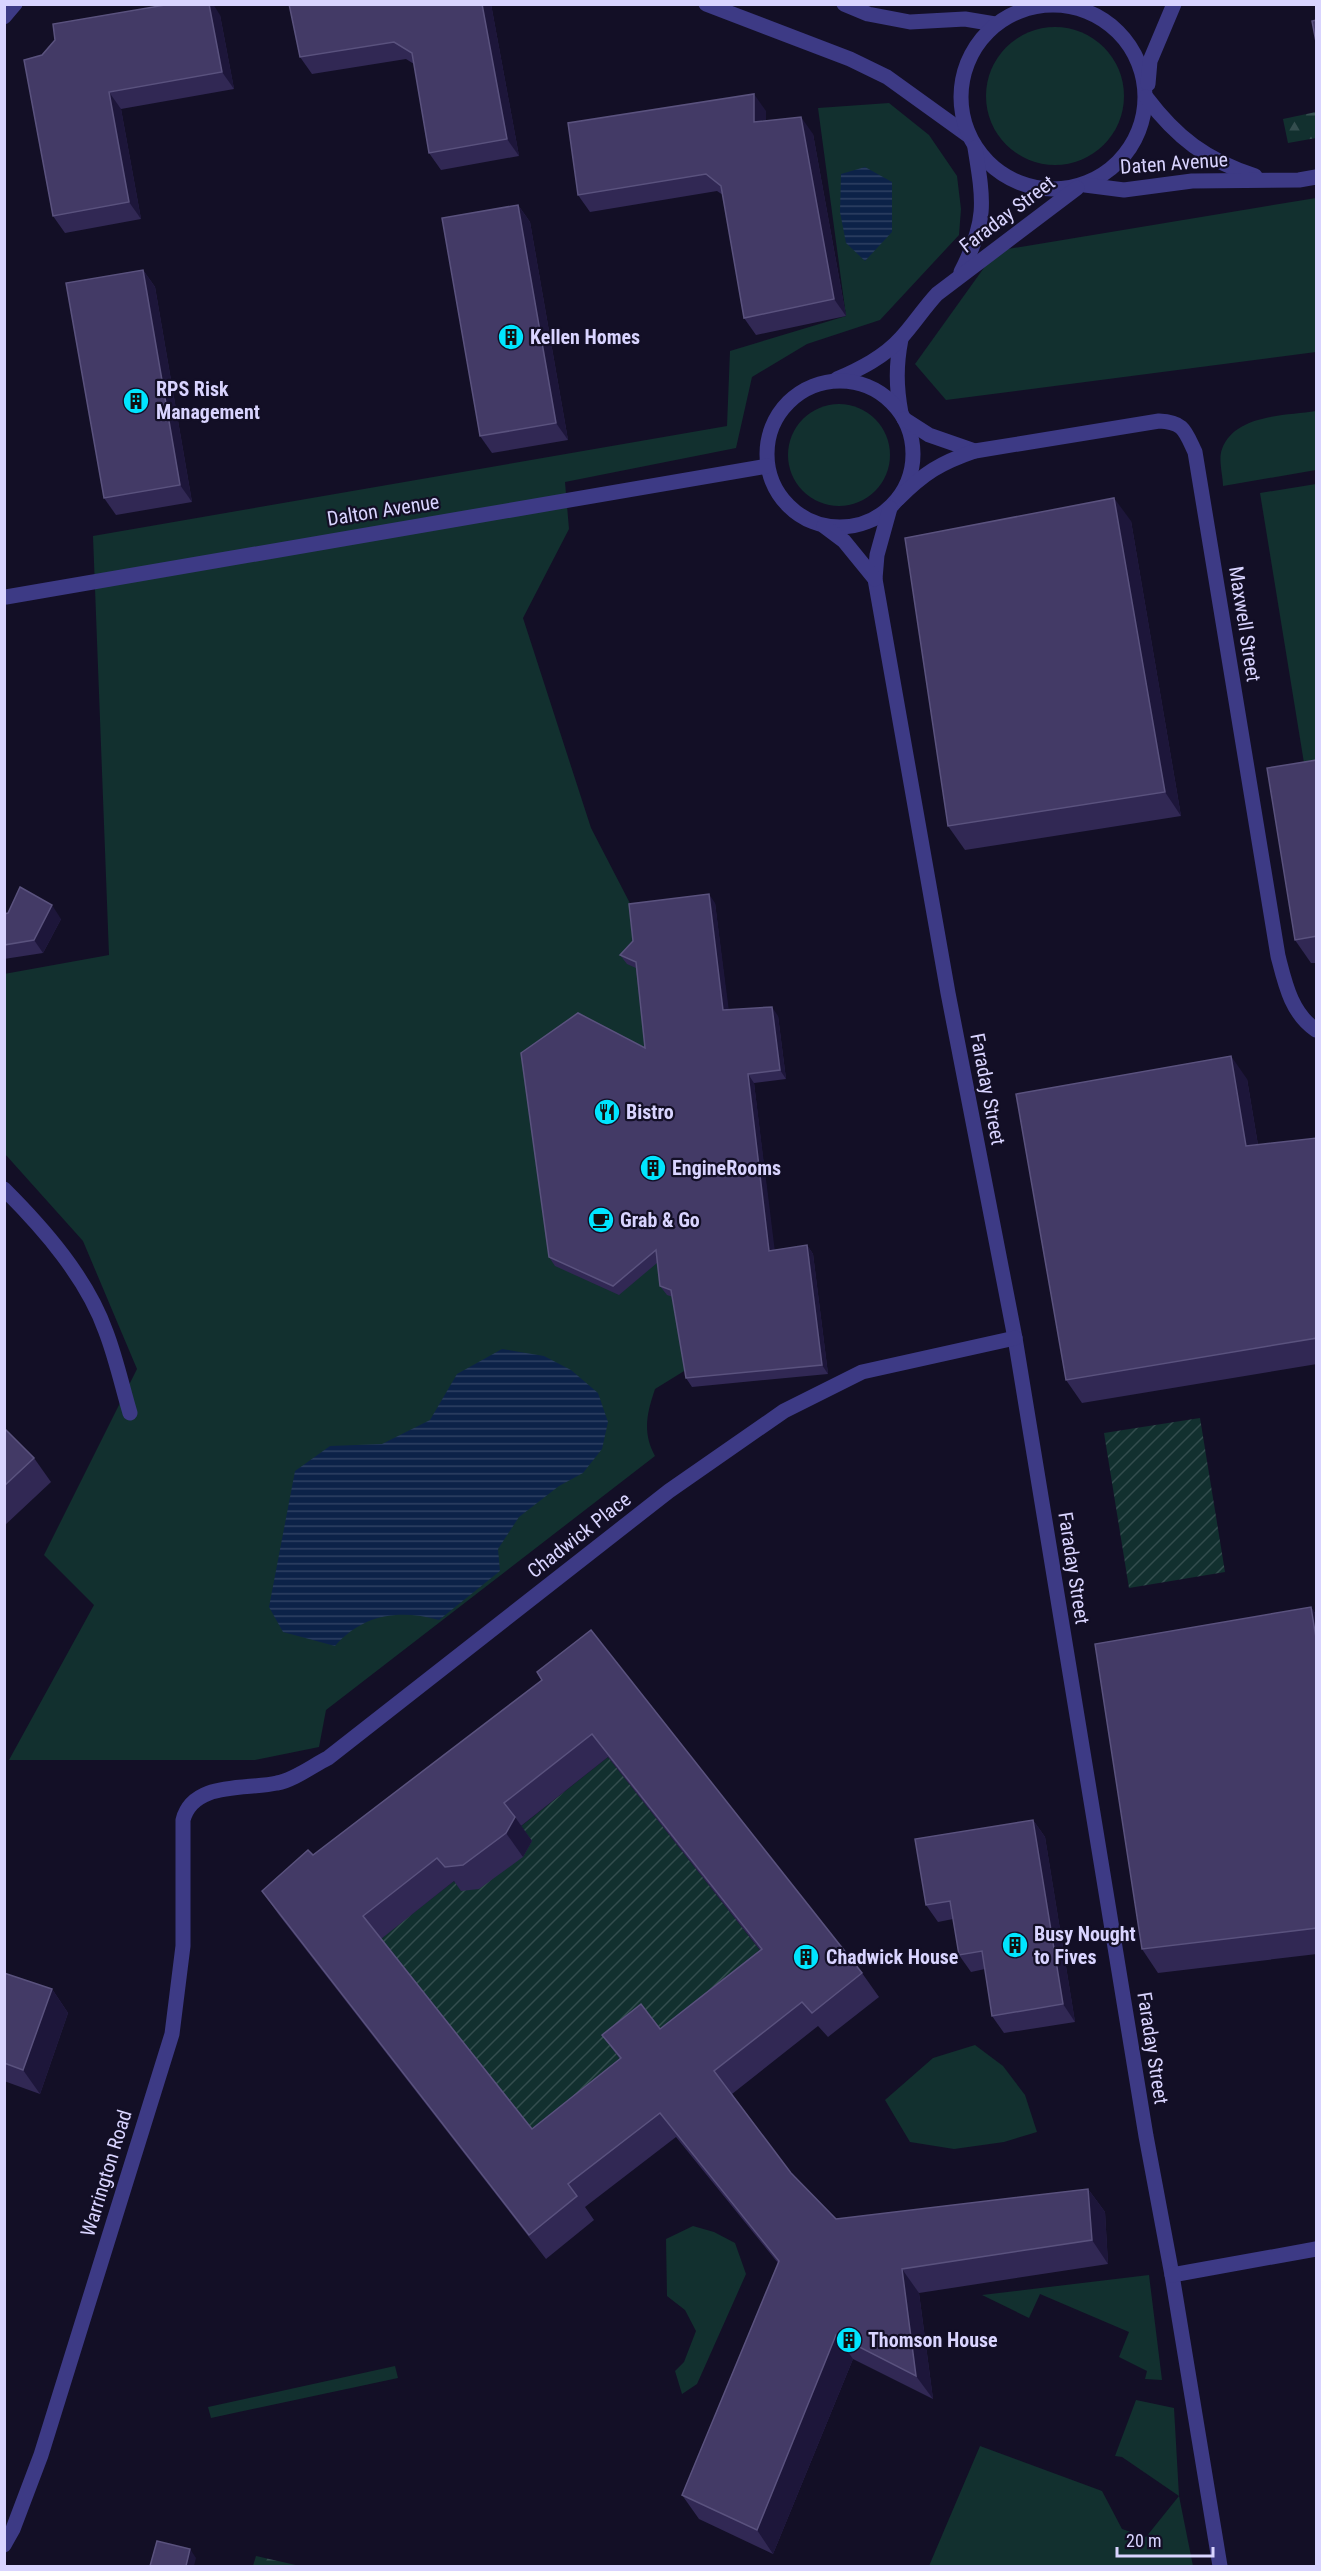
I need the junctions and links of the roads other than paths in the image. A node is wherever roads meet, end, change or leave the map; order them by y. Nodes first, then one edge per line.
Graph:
1 (15, 4) edge
2 (706, 4) edge
3 (844, 4) edge
4 (999, 4) edge
5 (1103, 4) edge
6 (1173, 4) edge
7 (1086, 9) edge
8 (4, 17) edge
9 (996, 23) junction
10 (1146, 95) junction
11 (972, 142) junction
12 (1317, 177) edge
13 (1267, 180) junction
14 (1082, 185) junction
15 (960, 275) junction
16 (901, 339) junction
17 (831, 382) junction
18 (903, 417) junction
19 (975, 451) junction
20 (767, 466) junction
21 (894, 504) junction
22 (824, 526) junction
23 (875, 579) junction
24 (6, 597) dead end
25 (1317, 1030) edge
26 (4, 1189) edge
27 (1015, 1338) junction
28 (130, 1413) dead end
29 (190, 1803) joint
30 (1317, 2249) edge
31 (1172, 2275) junction
32 (4, 2545) edge
33 (1220, 2566) edge

1 - 8 street
2 - 11 street
3 - 9 street
4 - 9 street
5 - 7 street
6 - 10 street
7 - 9 street
7 - 10 street
9 - 11 street
10 - 13 street, Daten Avenue
10 - 14 street
11 - 14 street
11 - 15 street, Faraday Street
12 - 13 street, Daten Avenue
13 - 14 street, Daten Avenue
14 - 15 street, Faraday Street
15 - 16 street, Faraday Street
16 - 17 street, Faraday Street
16 - 18 street, Faraday Street
17 - 18 street
17 - 20 street
18 - 19 street, Maxwell Street
18 - 21 street
19 - 21 street, Maxwell Street
19 - 25 street, Maxwell Street
20 - 22 street
20 - 24 street, Dalton Avenue
21 - 22 street
21 - 23 street, Faraday Street
22 - 23 street, Faraday Street
23 - 27 street, Faraday Street
26 - 28 street
27 - 29 street, Chadwick Place
27 - 31 street, Faraday Street
29 - 32 street, Warrington Road
30 - 31 street
31 - 33 street, Faraday Street

